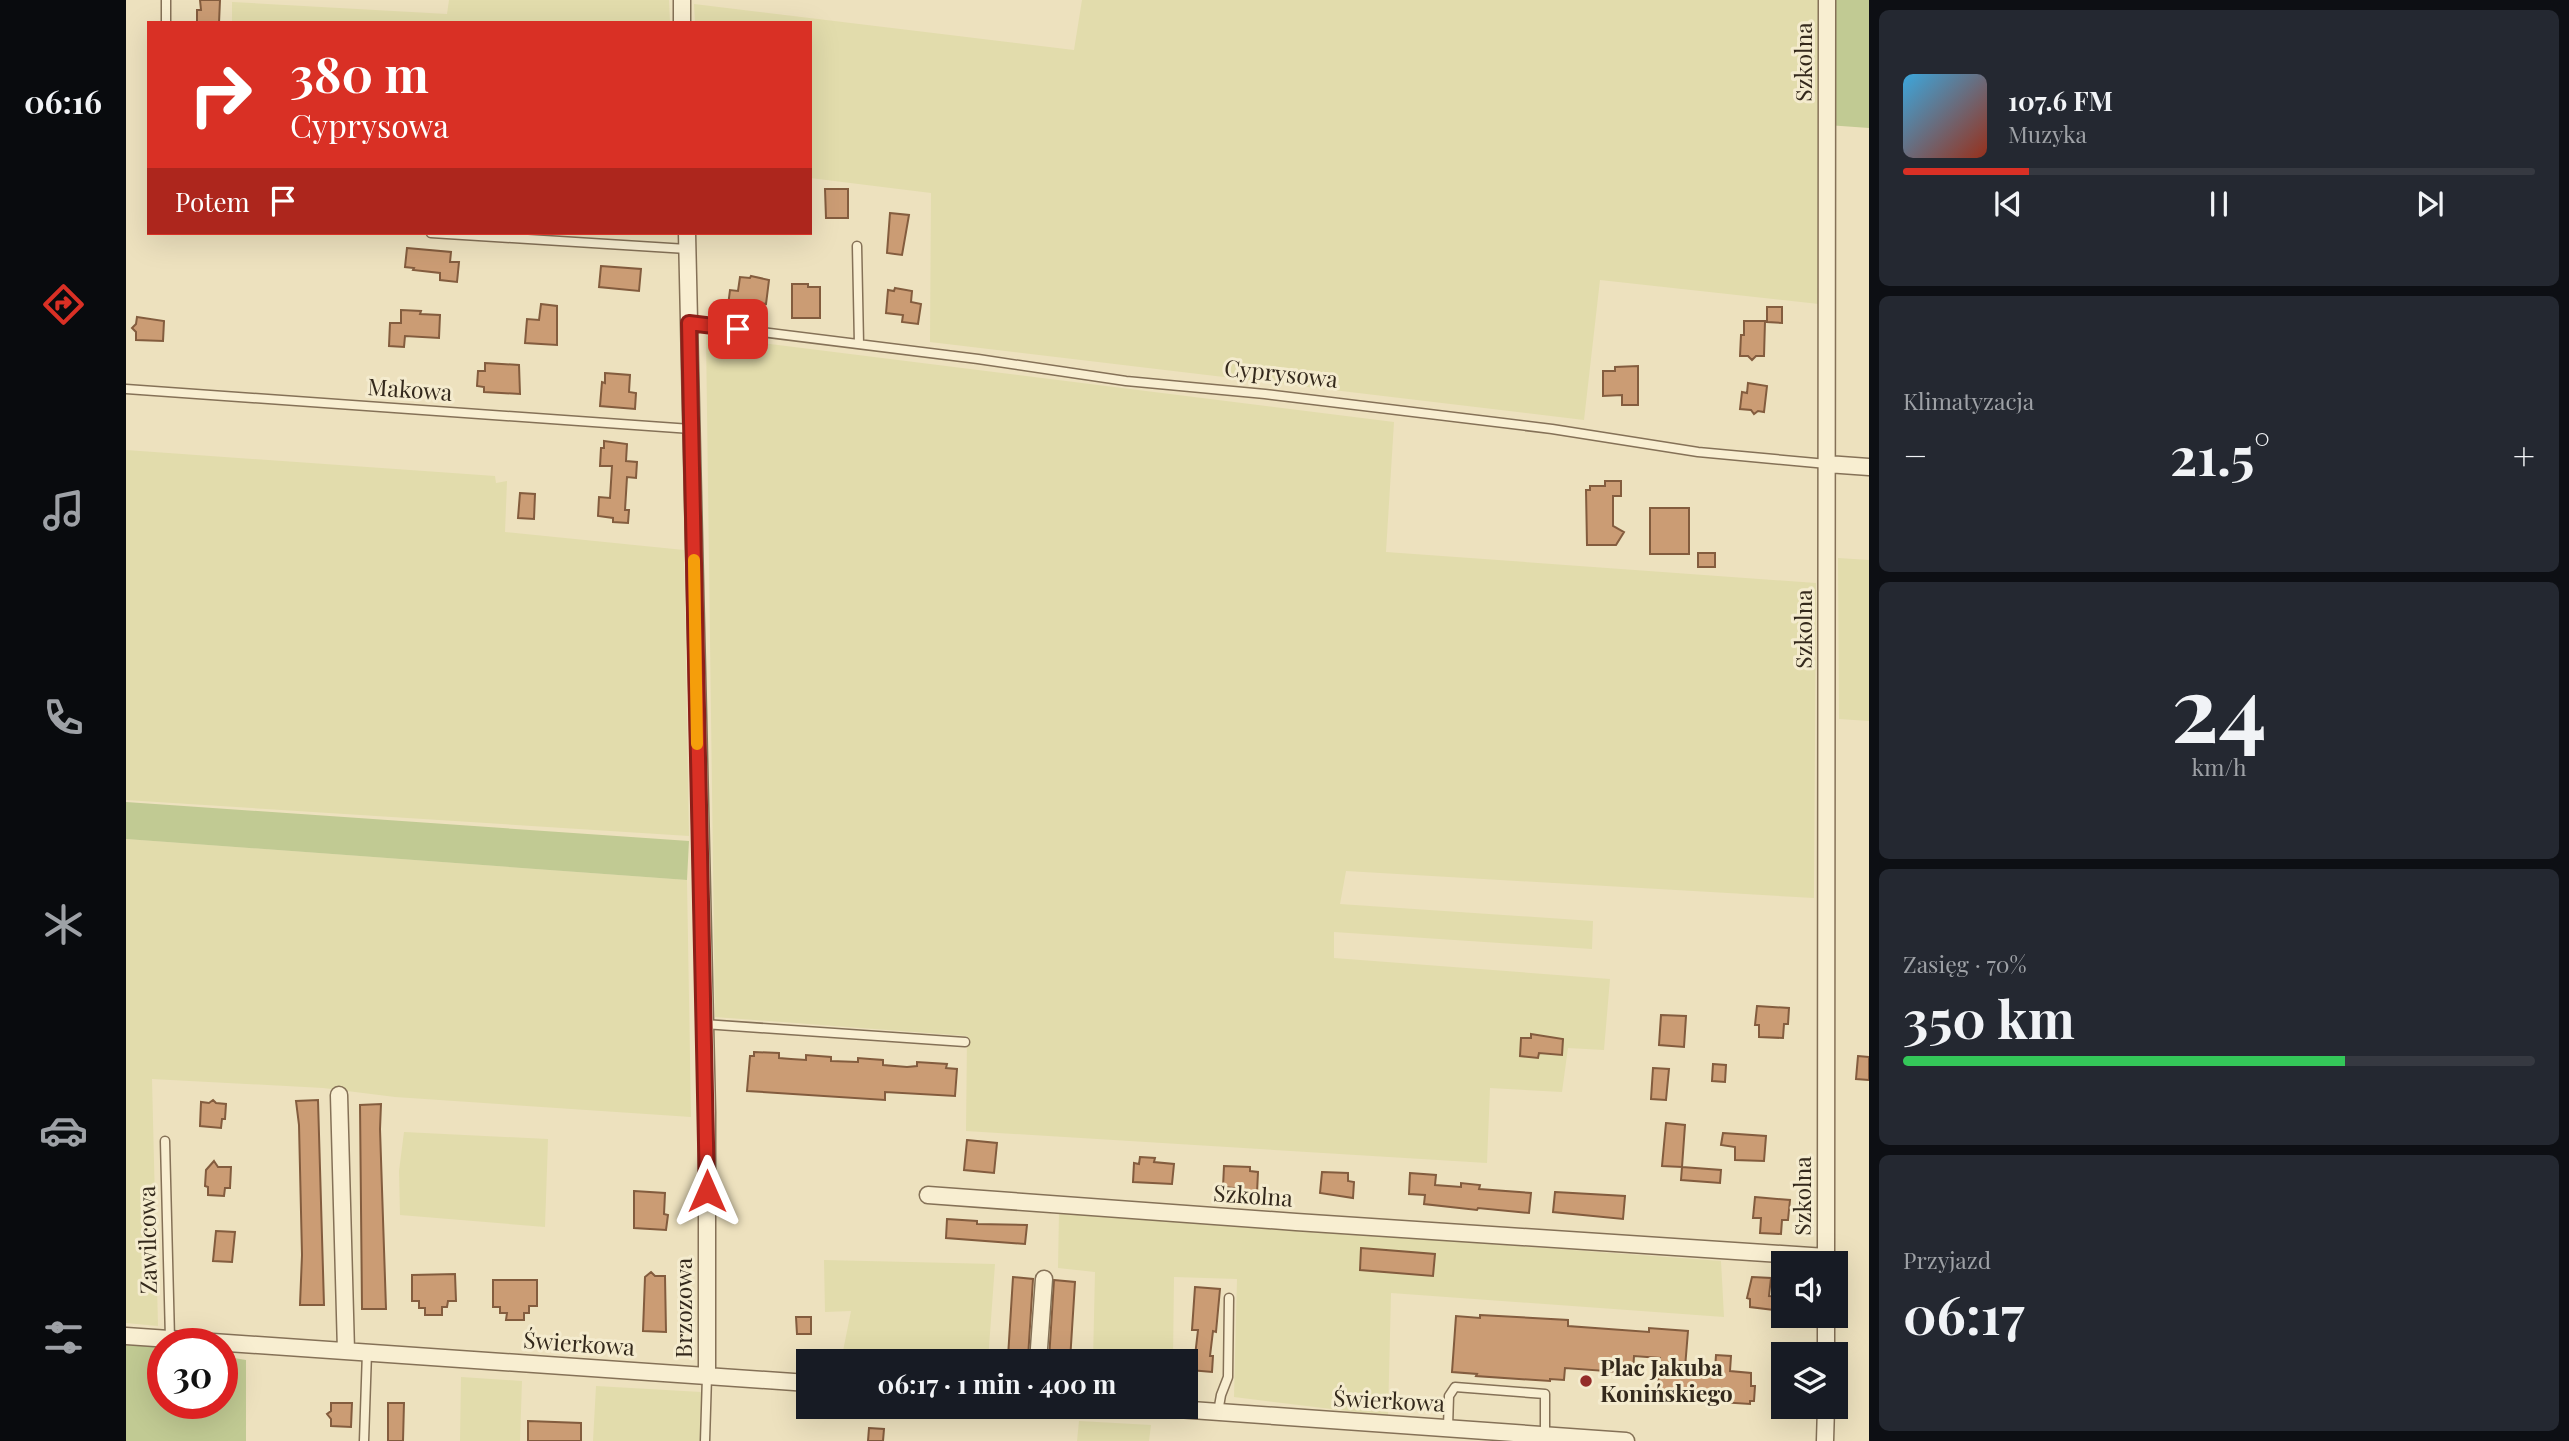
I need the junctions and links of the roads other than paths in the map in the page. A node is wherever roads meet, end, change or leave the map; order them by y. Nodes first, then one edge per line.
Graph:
1 (166, 0) edge
2 (682, 0) edge
3 (1827, 0) edge
4 (166, 21) edge
5 (682, 21) edge
6 (494, 235) edge
7 (687, 241) edge
8 (857, 246) dead end
9 (689, 323) junction
10 (859, 344) junction
11 (126, 390) edge
12 (691, 429) junction
13 (1827, 464) junction
14 (1869, 467) edge
15 (704, 1024) junction
16 (965, 1042) dead end
17 (339, 1095) dead end
18 (165, 1141) dead end
19 (928, 1195) dead end
20 (1826, 1251) edge
21 (1771, 1256) edge
22 (1044, 1279) dead end
23 (1229, 1298) dead end
24 (170, 1328) edge
25 (126, 1336) edge
26 (147, 1337) edge
27 (238, 1344) edge
28 (1039, 1349) edge
29 (346, 1351) junction
30 (367, 1352) junction
31 (707, 1376) junction
32 (796, 1382) edge
33 (1198, 1411) edge
34 (1218, 1412) junction
35 (1826, 1419) edge
36 (1448, 1427) junction
37 (1545, 1434) junction
38 (364, 1441) edge
39 (705, 1441) edge
40 (1626, 1441) edge
41 (1825, 1441) edge

1 - 4 lane
2 - 5 street
3 - 13 street, Szkolna
6 - 7 lane
7 - 9 street, Brzozowa
8 - 10 lane
9 - 10 lane, Cyprysowa
9 - 12 street, Brzozowa
10 - 13 lane, Cyprysowa
11 - 12 lane, Makowa
12 - 15 street, Brzozowa
13 - 14 street, Cyprysowa
13 - 20 street, Szkolna
15 - 16 lane
15 - 31 street, Brzozowa
17 - 29 street
18 - 24 lane, Zawilcowa
19 - 21 street, Szkolna
22 - 28 street
23 - 34 lane
25 - 26 street, Świerkowa
27 - 29 street, Świerkowa
29 - 30 street, Świerkowa
30 - 31 street, Świerkowa
30 - 38 lane
31 - 32 street, Świerkowa
31 - 39 lane
33 - 34 street, Świerkowa
34 - 36 street, Świerkowa
35 - 41 street
36 - 37 street, Świerkowa
36 - 37 lane
37 - 40 street, Świerkowa

